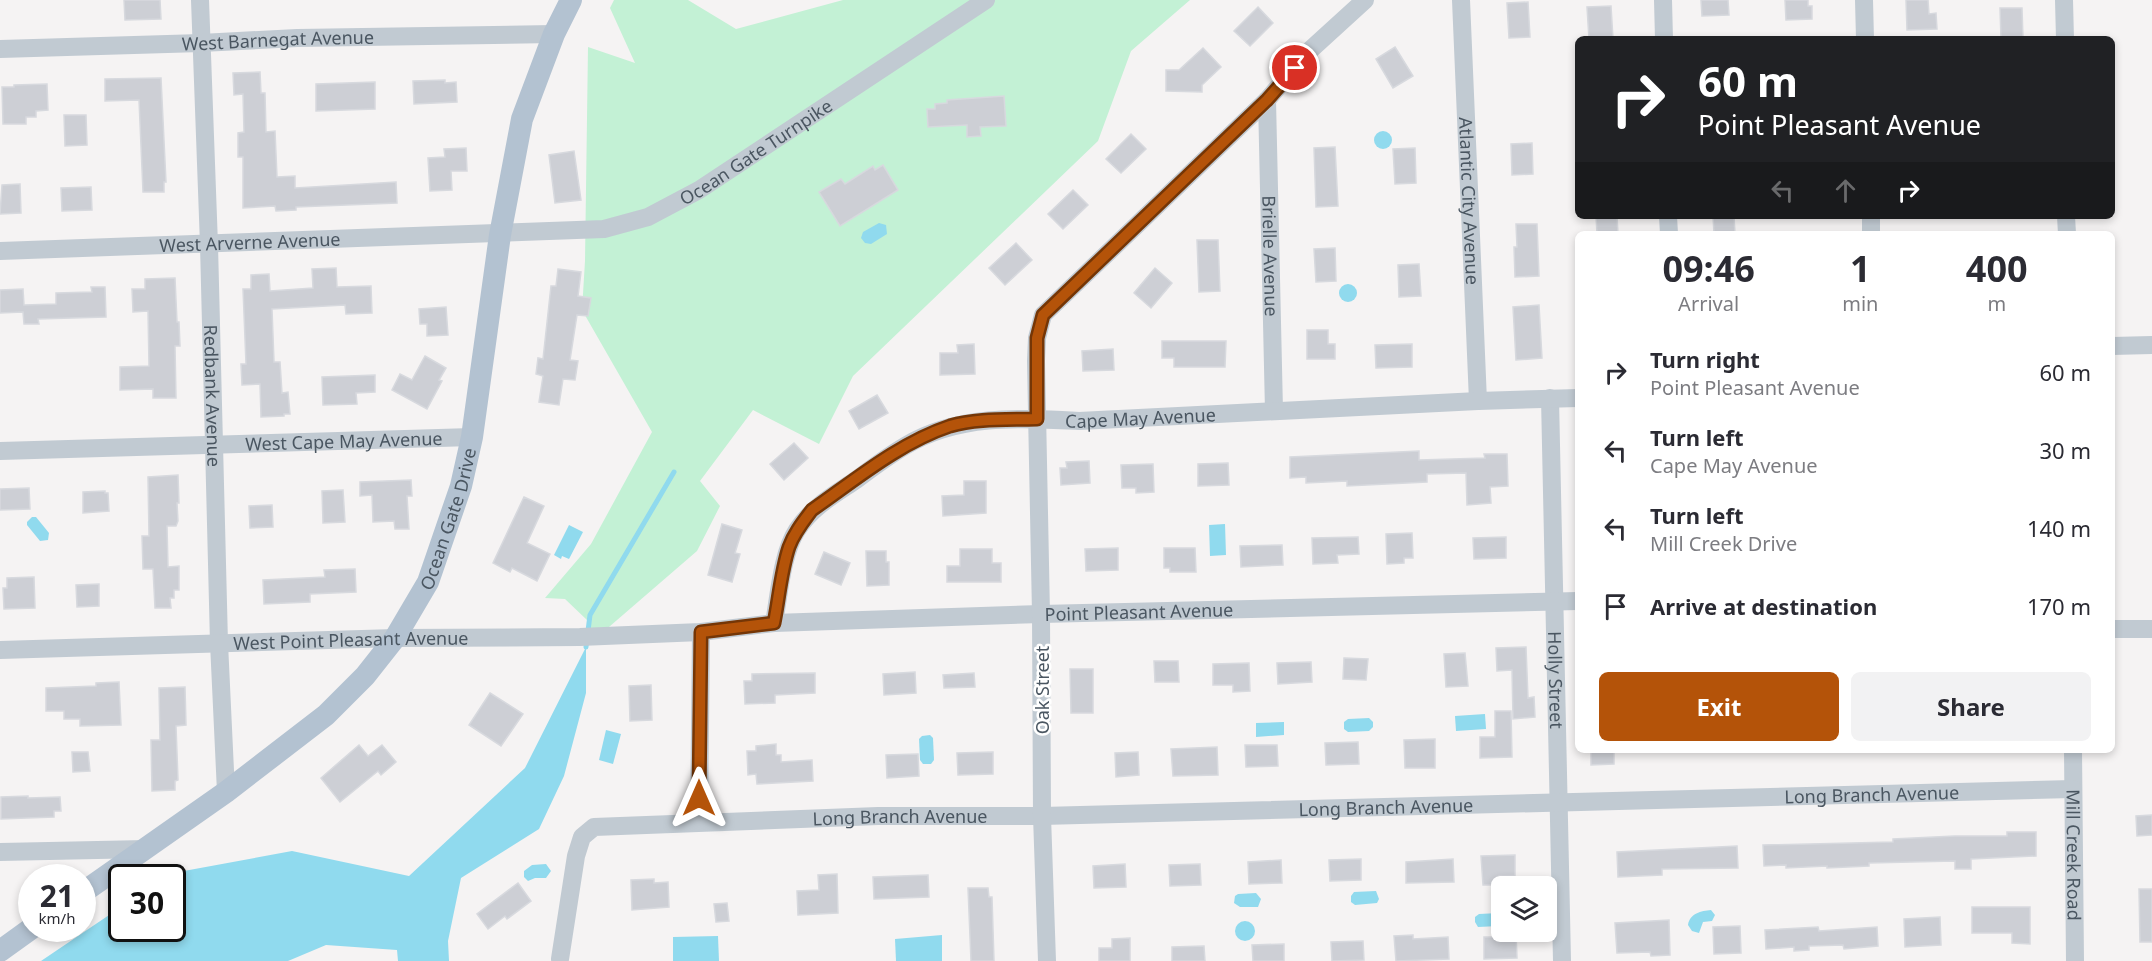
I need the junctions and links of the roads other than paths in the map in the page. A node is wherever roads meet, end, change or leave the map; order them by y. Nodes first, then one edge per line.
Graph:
1 (200, 0) edge
2 (571, 0) edge
3 (987, 0) edge
4 (1365, 0) edge
5 (1461, 0) edge
6 (1663, 0) edge
7 (1864, 0) edge
8 (2064, 0) edge
9 (554, 34) junction
10 (1664, 36) edge
11 (1865, 36) edge
12 (2065, 36) edge
13 (201, 43) junction
14 (0, 49) edge
15 (1267, 100) junction
16 (500, 235) junction
17 (209, 244) junction
18 (0, 252) edge
19 (2115, 345) edge
20 (2152, 345) edge
21 (1550, 398) junction
22 (1575, 398) edge
23 (1478, 401) junction
24 (1274, 411) junction
25 (1037, 419) junction
26 (472, 437) junction
27 (214, 445) junction
28 (0, 451) edge
29 (1575, 601) edge
30 (1556, 602) junction
31 (1041, 614) junction
32 (774, 623) junction
33 (2115, 629) edge
34 (2152, 629) edge
35 (701, 632) junction
36 (395, 638) junction
37 (219, 643) junction
38 (0, 650) edge
39 (2073, 753) edge
40 (2073, 789) junction
41 (226, 792) junction
42 (1559, 801) junction
43 (1042, 816) junction
44 (699, 822) junction
45 (146, 849) junction
46 (0, 852) edge
47 (96, 883) edge
48 (18, 938) edge
49 (0, 951) edge
50 (560, 959) dead end
51 (1047, 961) edge
52 (1562, 961) edge
53 (2075, 961) edge

1 - 13 street, Redbank Avenue
2 - 9 main road, Ocean Gate Drive
3 - 16 street, Ocean Gate Turnpike
4 - 15 street, Oak Street
5 - 23 street, Atlantic City Avenue
6 - 10 street
7 - 11 street
8 - 12 street
9 - 13 street, West Barnegat Avenue
9 - 16 main road, Ocean Gate Drive
13 - 14 street, West Barnegat Avenue
13 - 17 street, Redbank Avenue
15 - 24 street, Brielle Avenue
15 - 25 street, Oak Street
16 - 17 street, West Arverne Avenue
16 - 26 main road, Ocean Gate Drive
17 - 18 street, West Arverne Avenue
17 - 27 street, Redbank Avenue
19 - 20 street
21 - 22 street, Cape May Avenue
21 - 23 street, Cape May Avenue
21 - 30 street, Holly Street
23 - 24 street, Cape May Avenue
24 - 25 street, Cape May Avenue
25 - 31 street, Oak Street
25 - 32 street, Cape May Avenue
26 - 27 street, West Cape May Avenue
26 - 36 main road, Ocean Gate Drive
27 - 28 street, West Cape May Avenue
27 - 37 street, Redbank Avenue
29 - 30 street, Point Pleasant Avenue
30 - 31 street, Point Pleasant Avenue
30 - 42 street, Holly Street
31 - 32 street, Point Pleasant Avenue
31 - 43 street, Oak Street
32 - 35 street, Point Pleasant Avenue
33 - 34 street
35 - 36 street, West Point Pleasant Avenue
35 - 44 street
36 - 37 street, West Point Pleasant Avenue
36 - 41 main road, Ocean Gate Drive
37 - 38 street, West Point Pleasant Avenue
37 - 41 street, Redbank Avenue
39 - 40 street, Mill Creek Road
40 - 42 street, Long Branch Avenue
40 - 53 street, Mill Creek Road
41 - 45 main road, Ocean Gate Drive
42 - 43 street, Long Branch Avenue
42 - 52 street, Holly Street
43 - 44 street, Long Branch Avenue
43 - 51 street, Oak Street
44 - 50 street, Long Branch Avenue
45 - 46 street
45 - 47 main road, Ocean Gate Drive
48 - 49 main road

